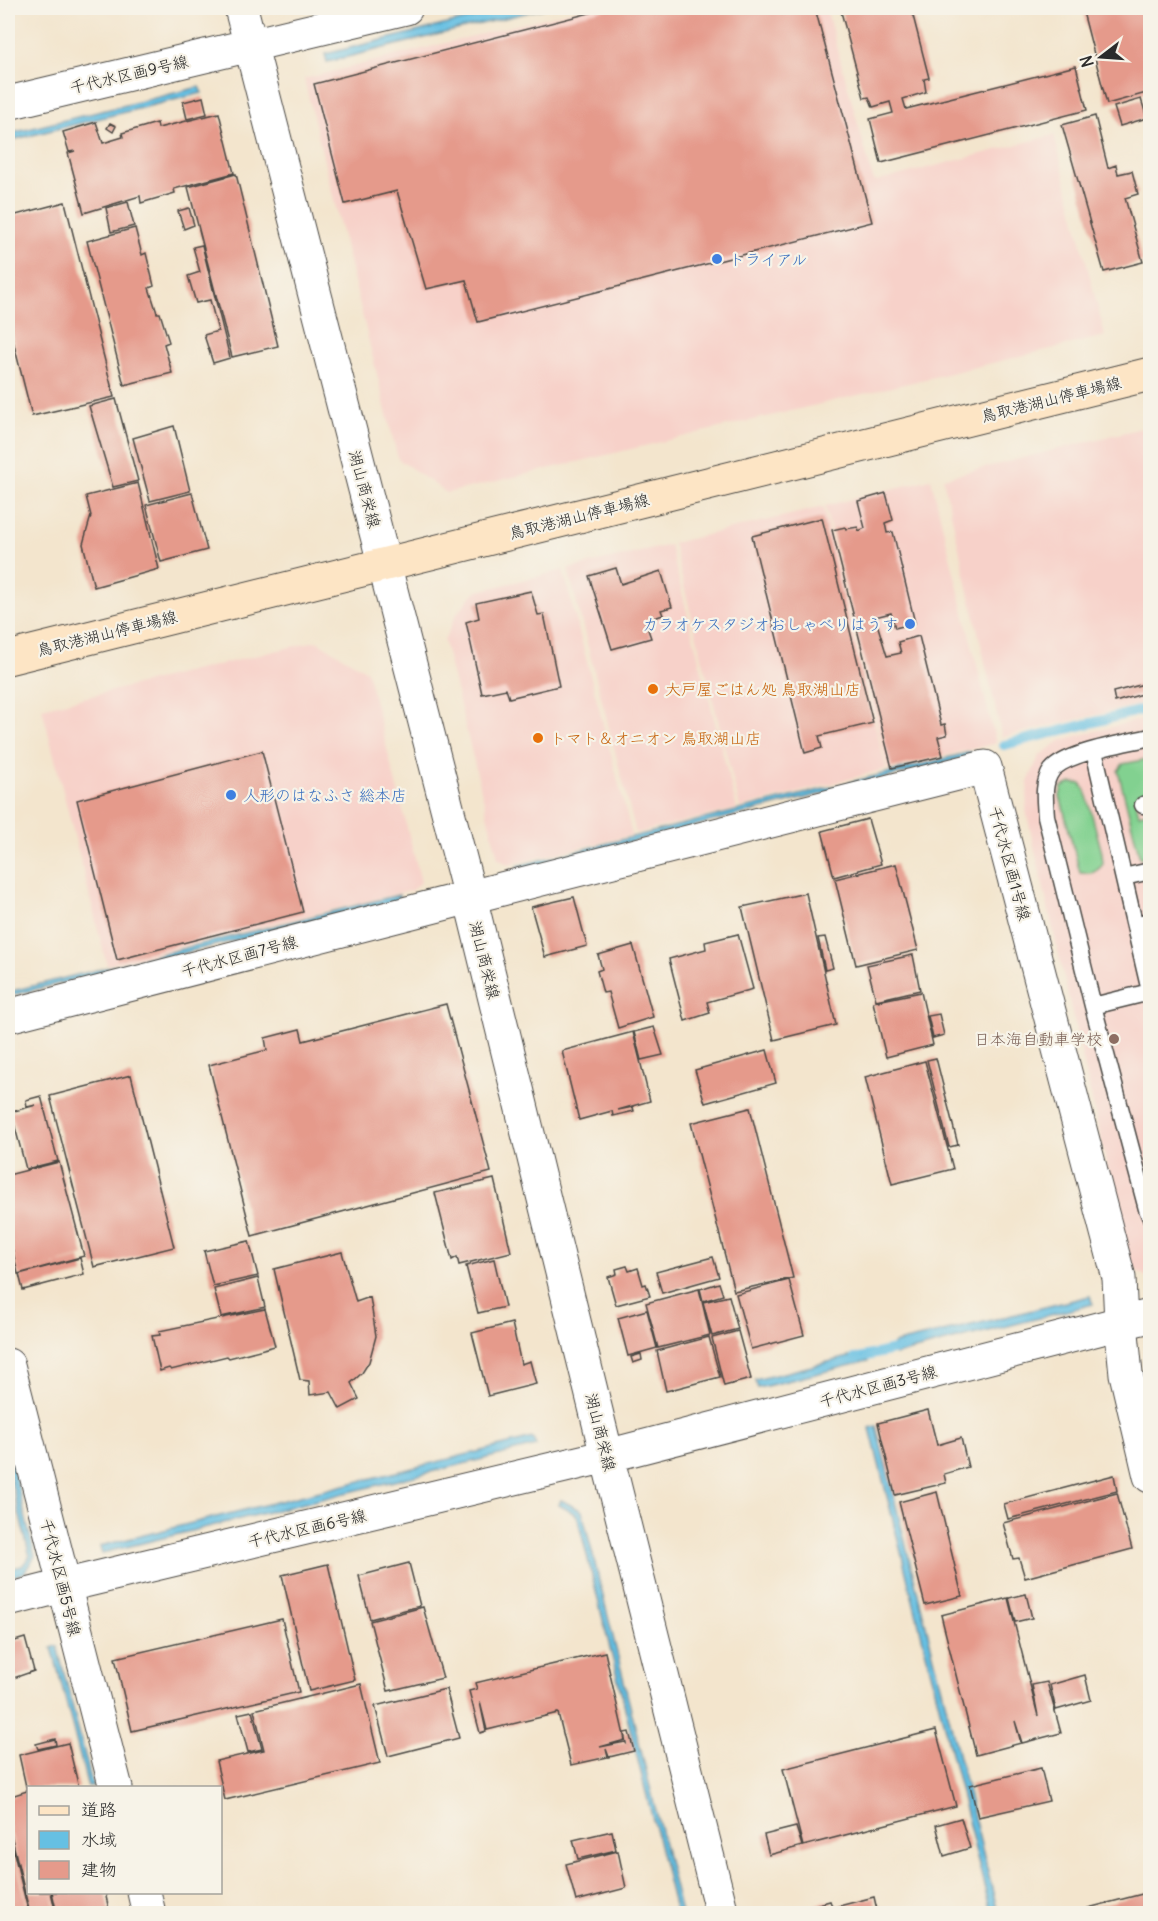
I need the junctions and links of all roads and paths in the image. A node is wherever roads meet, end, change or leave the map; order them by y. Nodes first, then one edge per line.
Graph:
1 (241, 8) edge
2 (406, 8) edge
3 (250, 46) junction
4 (8, 103) edge
5 (1150, 374) edge
6 (384, 564) junction
7 (8, 658) edge
8 (1150, 737) edge
9 (1094, 751) junction
10 (1150, 871) edge
11 (1124, 877) junction
12 (470, 897) junction
13 (1143, 923) edge
14 (1150, 991) edge
15 (1093, 1006) junction
16 (8, 1016) edge
17 (1150, 1216) edge
18 (1136, 1319) edge
19 (8, 1365) edge
20 (607, 1456) junction
21 (1150, 1476) edge
22 (63, 1586) junction
23 (8, 1600) edge
24 (115, 1786) edge
25 (144, 1894) edge
26 (149, 1914) edge
27 (722, 1914) edge

1 - 3 street, 湖山商栄線
2 - 3 street, 千代水区画9号線
3 - 4 street, 千代水区画9号線
3 - 6 street, 湖山商栄線
5 - 6 main road, 鳥取港湖山停車場線
6 - 7 main road, 鳥取港湖山停車場線
6 - 12 street, 湖山商栄線
8 - 9 lane
9 - 11 lane
9 - 15 lane
10 - 11 lane
11 - 13 lane
12 - 16 street, 千代水区画7号線
12 - 18 street, 千代水区画1号線
12 - 20 street, 湖山商栄線
13 - 14 lane
14 - 15 lane
15 - 17 lane
18 - 20 street, 千代水区画3号線
18 - 21 street, 千代水区画1号線
19 - 22 street, 千代水区画5号線
20 - 22 street, 千代水区画6号線
20 - 27 street, 湖山商栄線
22 - 23 street, 千代水区画6号線
22 - 24 street, 千代水区画5号線
25 - 26 street

